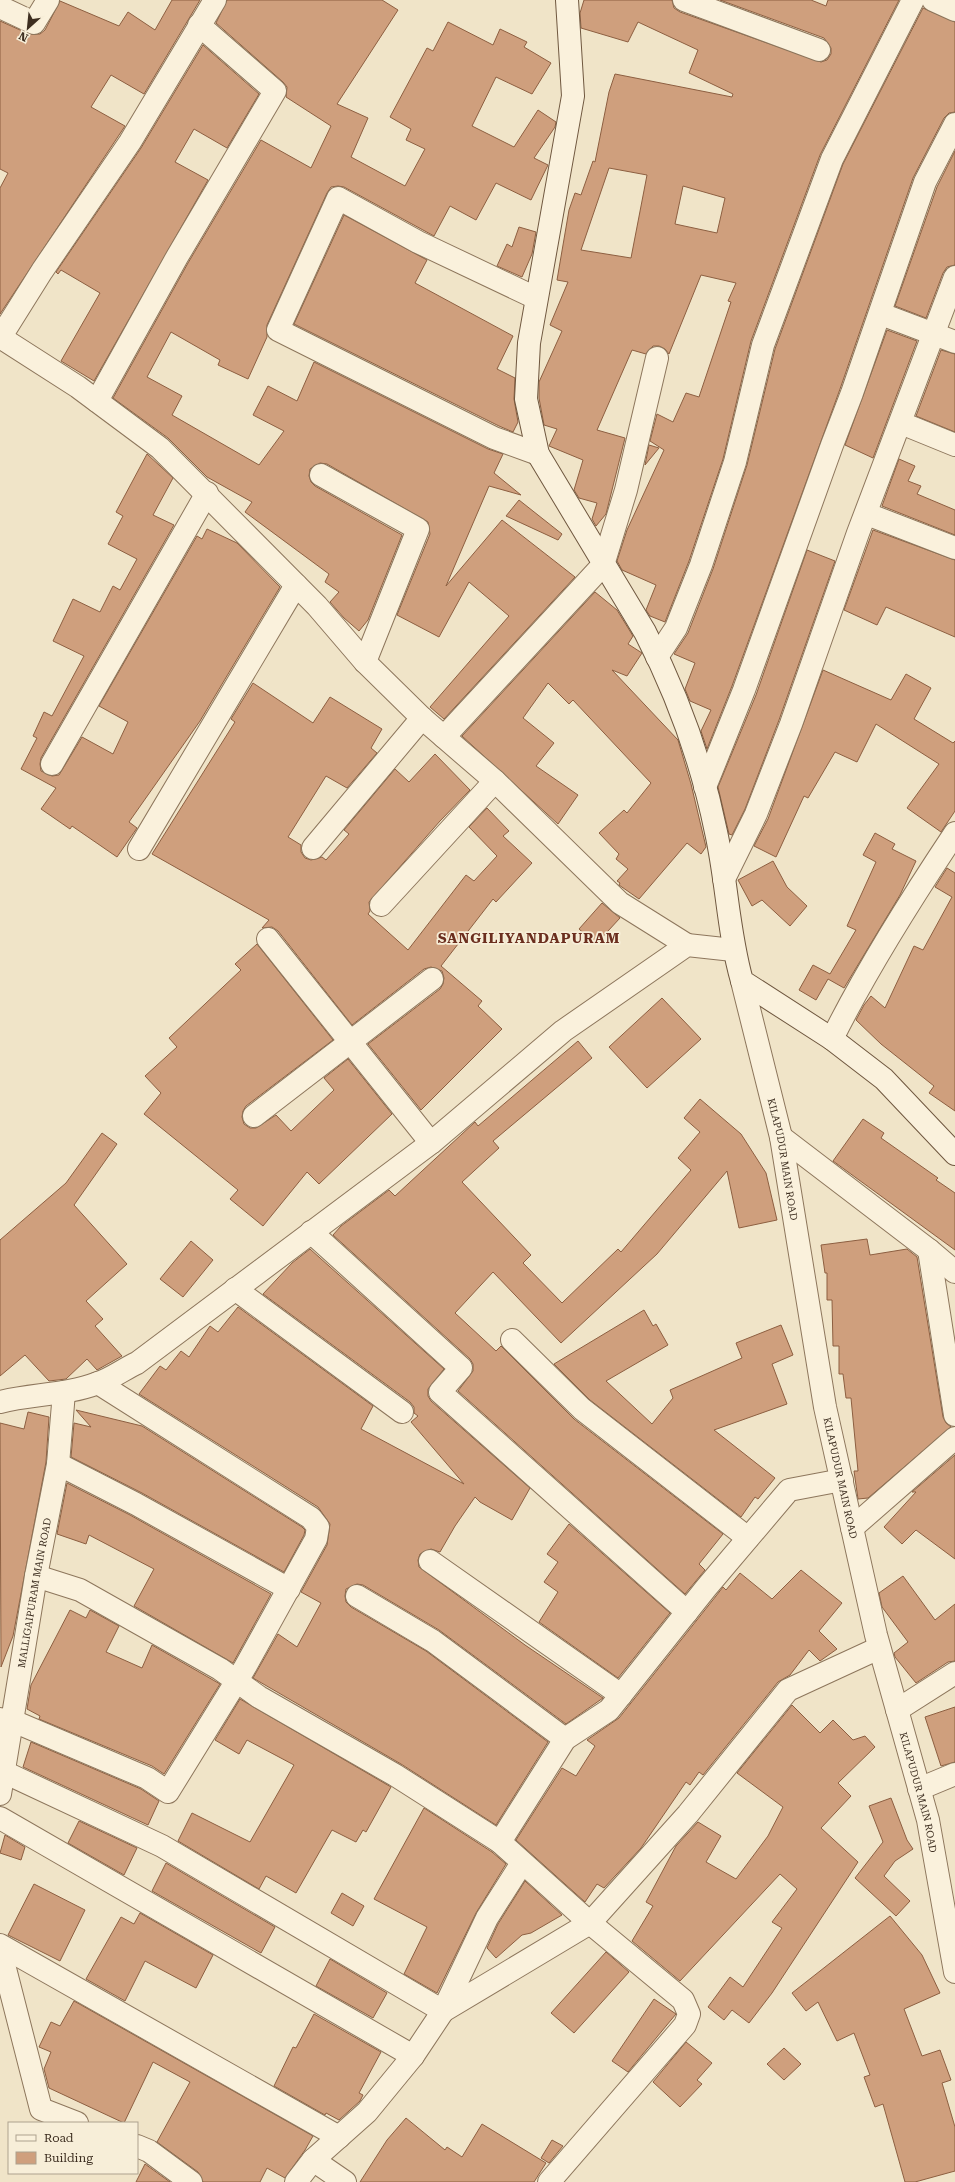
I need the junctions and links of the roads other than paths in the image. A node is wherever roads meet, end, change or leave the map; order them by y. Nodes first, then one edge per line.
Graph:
1 (48, 0) edge
2 (214, 0) edge
3 (567, 0) edge
4 (684, 0) edge
5 (913, 0) edge
6 (933, 0) edge
7 (0, 7) edge
8 (955, 10) edge
9 (199, 25) junction
10 (819, 50) dead end
11 (955, 124) edge
12 (955, 277) edge
13 (536, 298) junction
14 (881, 314) junction
15 (933, 334) junction
16 (0, 338) edge
17 (955, 342) edge
18 (657, 358) dead end
19 (96, 401) junction
20 (901, 423) junction
21 (955, 445) edge
22 (538, 454) junction
23 (321, 475) dead end
24 (206, 493) junction
25 (867, 514) junction
26 (955, 548) edge
27 (603, 565) junction
28 (296, 585) junction
29 (658, 657) junction
30 (365, 662) junction
31 (422, 718) junction
32 (444, 736) junction
33 (52, 764) dead end
34 (495, 781) junction
35 (705, 787) junction
36 (955, 833) edge
37 (313, 848) dead end
38 (139, 849) dead end
39 (724, 879) junction
40 (381, 905) dead end
41 (268, 939) dead end
42 (687, 945) junction
43 (733, 950) junction
44 (432, 979) dead end
45 (742, 981) junction
46 (832, 1039) junction
47 (350, 1042) junction
48 (254, 1116) dead end
49 (781, 1137) junction
50 (431, 1143) junction
51 (955, 1154) edge
52 (311, 1232) junction
53 (929, 1250) junction
54 (955, 1272) edge
55 (235, 1289) junction
56 (512, 1340) dead end
57 (98, 1383) junction
58 (64, 1392) junction
59 (0, 1402) edge
60 (402, 1412) dead end
61 (955, 1415) edge
62 (955, 1438) edge
63 (58, 1464) junction
64 (842, 1480) junction
65 (852, 1528) junction
66 (748, 1538) junction
67 (430, 1561) dead end
68 (36, 1576) junction
69 (289, 1589) junction
70 (357, 1596) dead end
71 (687, 1612) junction
72 (879, 1648) junction
73 (955, 1672) edge
74 (236, 1681) junction
75 (621, 1695) junction
76 (897, 1710) junction
77 (6, 1720) edge
78 (565, 1739) junction
79 (4, 1772) junction
80 (955, 1774) edge
81 (919, 1789) junction
82 (0, 1794) edge
83 (0, 1818) edge
84 (500, 1842) junction
85 (522, 1863) junction
86 (590, 1923) junction
87 (0, 1946) edge
88 (0, 1949) edge
89 (954, 1960) edge
90 (443, 2011) junction
91 (413, 2056) junction
92 (74, 2122) edge
93 (338, 2137) junction
94 (138, 2146) edge
95 (313, 2160) junction
96 (191, 2182) edge
97 (296, 2182) edge
98 (345, 2182) edge
99 (549, 2182) edge

1 - 7 street
2 - 9 street
3 - 13 street, KILAPUDUR MAIN ROAD
4 - 10 street
5 - 29 street
6 - 8 street
9 - 16 street
9 - 19 street
11 - 14 street
12 - 15 street
13 - 22 street, KILAPUDUR MAIN ROAD
13 - 22 street
14 - 15 street
14 - 35 street
15 - 17 street
15 - 20 street
16 - 19 street
18 - 27 street
19 - 24 street
20 - 21 street
20 - 25 street
22 - 27 street, KILAPUDUR MAIN ROAD
23 - 30 street
24 - 28 street
24 - 33 street
25 - 26 street
25 - 39 street
27 - 29 street, KILAPUDUR MAIN ROAD
27 - 32 street
28 - 30 street
28 - 38 street
29 - 35 street, KILAPUDUR MAIN ROAD
30 - 31 street
31 - 32 street
31 - 37 street
32 - 34 street
34 - 40 street
34 - 42 street
35 - 39 street, KILAPUDUR MAIN ROAD
36 - 46 street
39 - 43 street, KILAPUDUR MAIN ROAD
41 - 47 street
42 - 43 street
42 - 50 street
43 - 45 street, KILAPUDUR MAIN ROAD
44 - 47 street
45 - 46 street
45 - 49 street, KILAPUDUR MAIN ROAD
46 - 51 street
47 - 48 street
47 - 50 street
49 - 53 street
49 - 64 street, KILAPUDUR MAIN ROAD
50 - 52 street
52 - 55 street
52 - 71 street
53 - 54 street
53 - 61 street
55 - 57 street
55 - 60 street
56 - 66 street
57 - 58 street
57 - 69 street
58 - 59 street
58 - 63 street, MALLIGAIPURAM MAIN ROAD
62 - 65 street
63 - 68 street, MALLIGAIPURAM MAIN ROAD
63 - 69 street
64 - 65 street, KILAPUDUR MAIN ROAD
64 - 66 street
65 - 72 street, KILAPUDUR MAIN ROAD
66 - 71 street
67 - 75 street
68 - 74 street
68 - 77 street, MALLIGAIPURAM MAIN ROAD
69 - 74 street
70 - 78 street
71 - 75 street
72 - 76 street, KILAPUDUR MAIN ROAD
72 - 86 street
73 - 76 street
74 - 77 street
74 - 84 street
75 - 78 street
76 - 81 street, KILAPUDUR MAIN ROAD
77 - 79 street, MALLIGAIPURAM MAIN ROAD
78 - 84 street
79 - 82 street, MALLIGAIPURAM MAIN ROAD
79 - 90 street
80 - 81 street
81 - 89 street, KILAPUDUR MAIN ROAD
83 - 91 street
84 - 85 street
85 - 86 street
85 - 90 street
86 - 90 street
86 - 99 street
87 - 93 street
88 - 92 street
90 - 91 street
91 - 93 street
93 - 95 street
94 - 96 street
95 - 97 street
95 - 98 street

